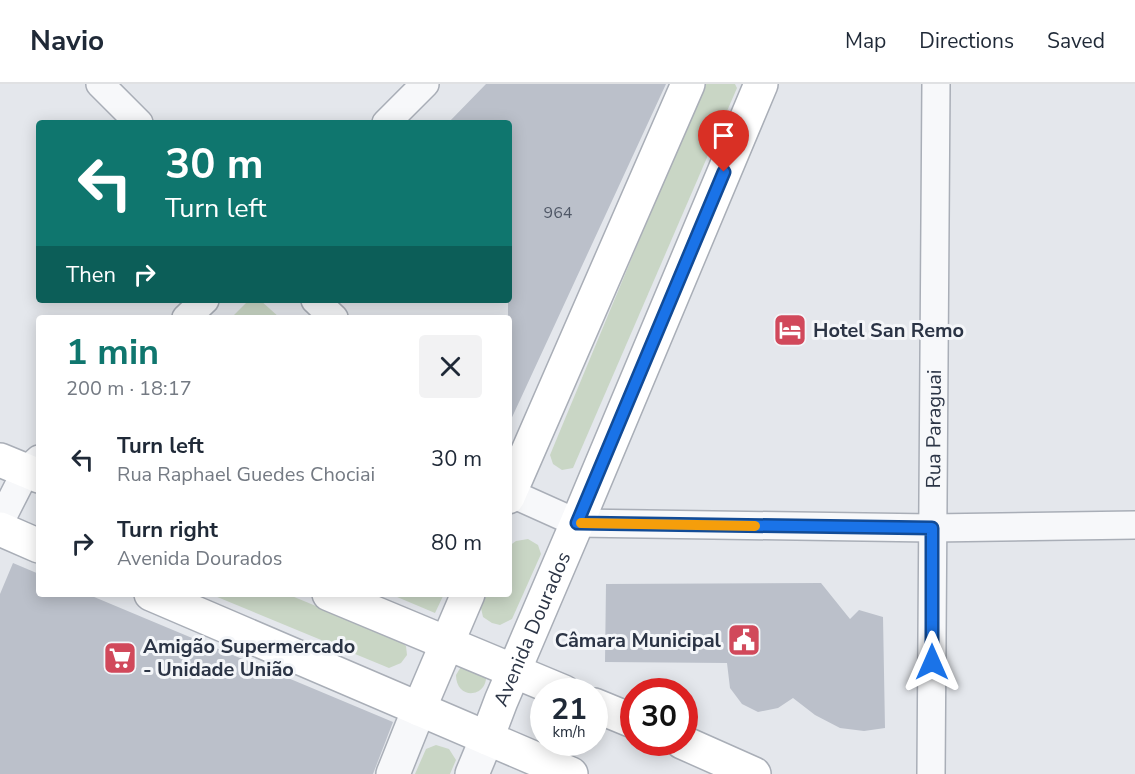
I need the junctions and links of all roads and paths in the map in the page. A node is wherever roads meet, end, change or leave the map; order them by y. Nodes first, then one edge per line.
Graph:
1 (100, 84) edge
2 (425, 84) edge
3 (688, 84) edge
4 (761, 84) edge
5 (936, 84) edge
6 (136, 120) edge
7 (389, 120) edge
8 (202, 303) edge
9 (318, 303) edge
10 (189, 315) edge
11 (331, 315) edge
12 (26, 466) edge
13 (512, 487) edge
14 (512, 495) edge
15 (0, 522) edge
16 (577, 523) junction
17 (1135, 525) edge
18 (932, 528) junction
19 (0, 530) edge
20 (36, 545) edge
21 (158, 597) edge
22 (336, 597) edge
23 (467, 597) edge
24 (448, 642) junction
25 (514, 670) junction
26 (532, 678) edge
27 (419, 709) junction
28 (487, 738) junction
29 (698, 749) edge
30 (393, 774) edge
31 (472, 774) edge
32 (571, 774) edge
33 (754, 774) edge
34 (931, 774) edge

1 - 6 street
2 - 7 street
3 - 13 main road
4 - 16 main road, Avenida Dourados
5 - 18 street, Rua Paraguai
8 - 10 street
9 - 11 street
12 - 15 street
14 - 16 street
16 - 18 street
16 - 25 main road, Avenida Dourados
17 - 18 street
18 - 34 street, Rua Paraguai
19 - 20 main road
21 - 27 main road
22 - 24 main road
23 - 24 main road
24 - 25 main road
24 - 27 main road
25 - 26 main road
25 - 28 main road, Avenida Dourados
27 - 28 main road
27 - 30 street
28 - 31 street, Avenida Dourados
28 - 32 main road
29 - 33 main road

